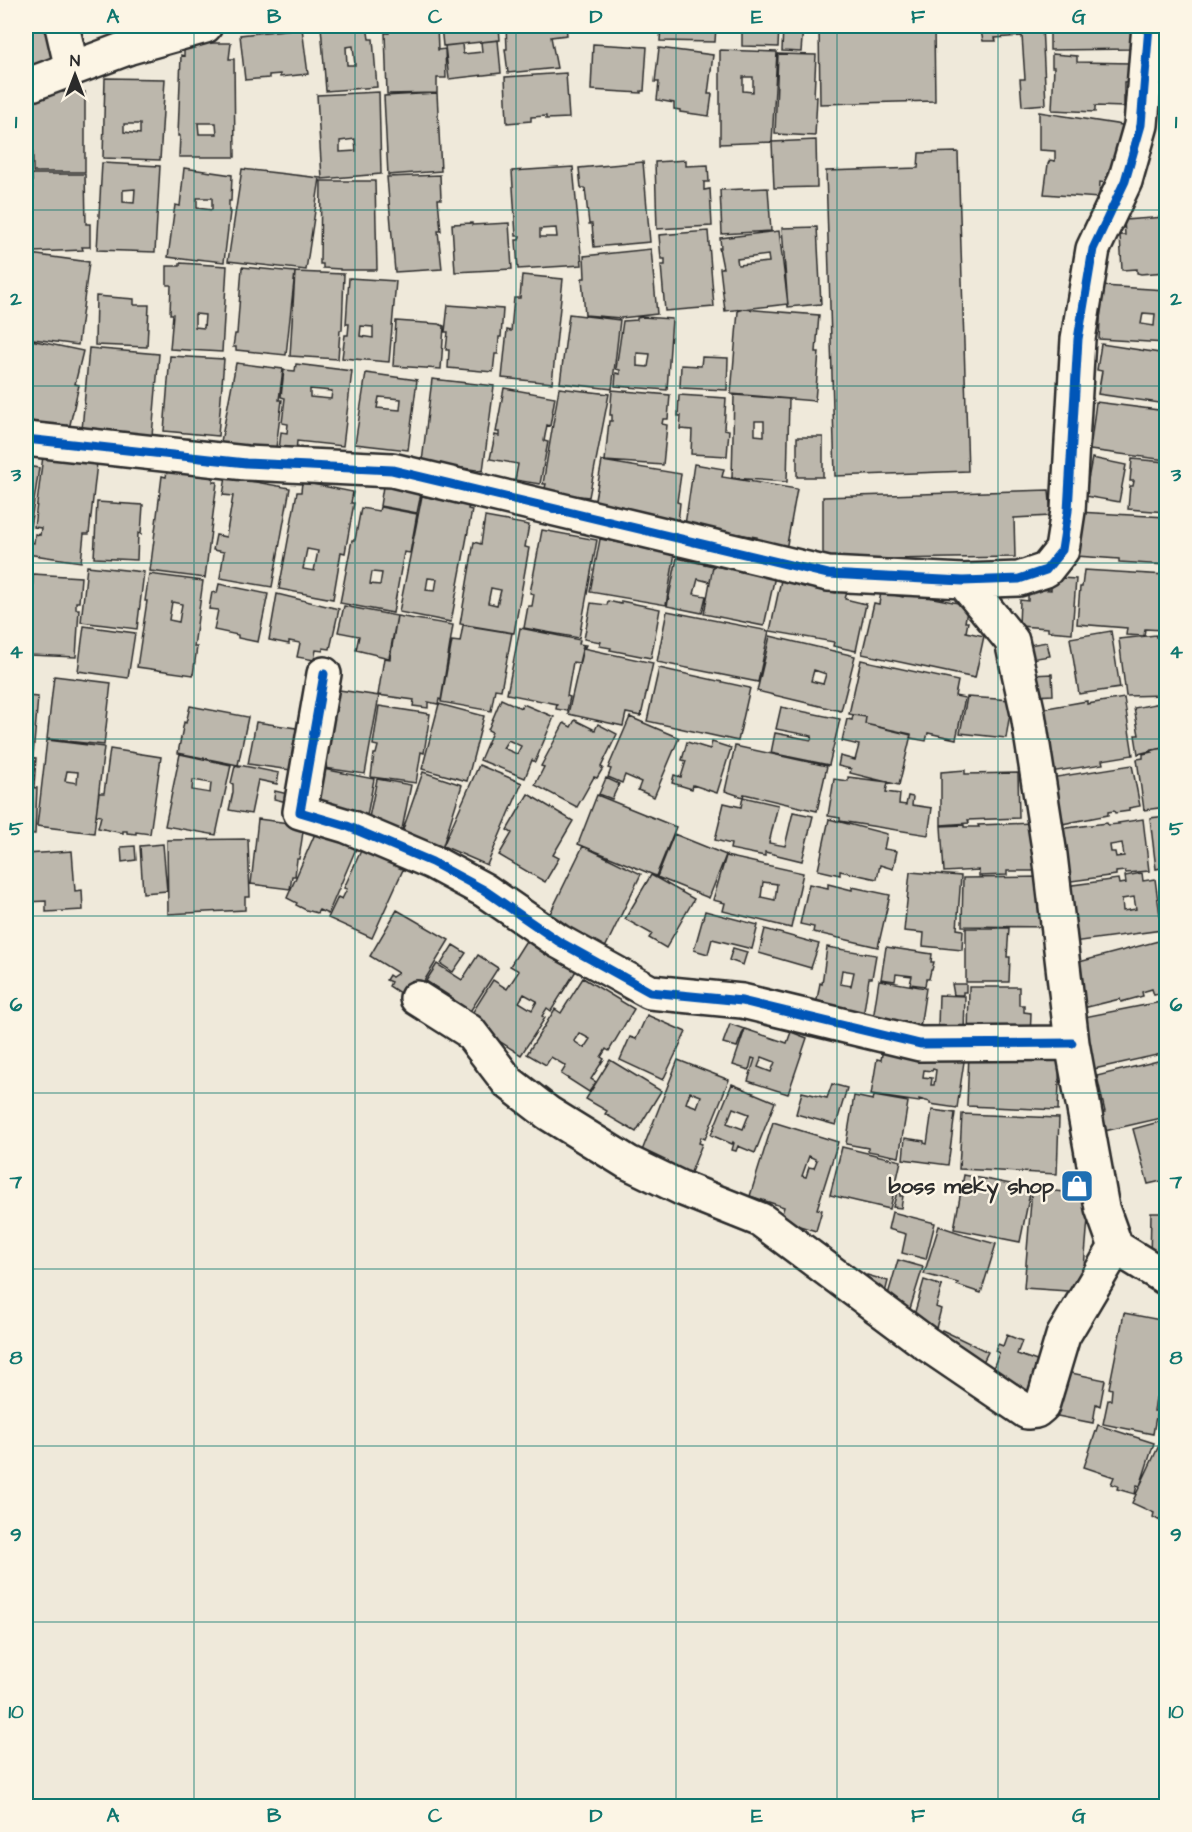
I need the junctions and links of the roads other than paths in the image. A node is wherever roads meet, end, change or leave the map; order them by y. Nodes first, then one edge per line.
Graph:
1 (62, 26) edge
2 (205, 26) edge
3 (1149, 26) edge
4 (72, 69) junction
5 (26, 86) edge
6 (26, 439) edge
7 (963, 581) junction
8 (324, 674) dead end
9 (417, 998) dead end
10 (1072, 1043) junction
11 (1116, 1247) junction
12 (1167, 1278) edge

1 - 4 street
2 - 4 street
3 - 7 street
4 - 5 street
6 - 7 street
7 - 10 street
8 - 10 street
9 - 11 street
10 - 11 street
11 - 12 street

